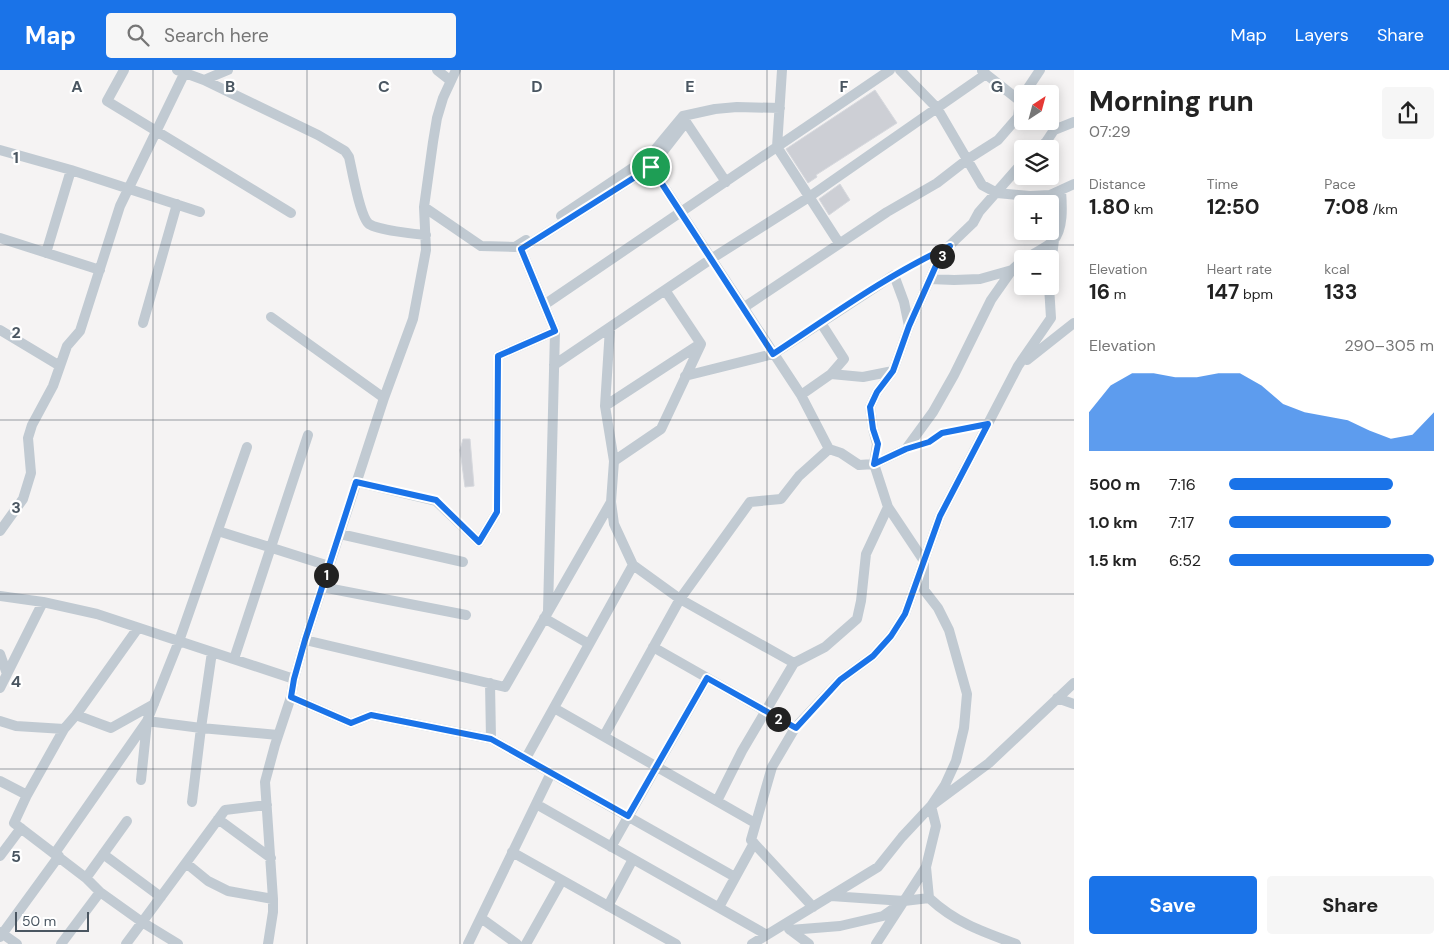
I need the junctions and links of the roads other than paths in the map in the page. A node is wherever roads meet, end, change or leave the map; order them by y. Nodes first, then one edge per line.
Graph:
1 (124, 70) edge
2 (228, 70) edge
3 (437, 70) edge
4 (456, 70) edge
5 (782, 70) edge
6 (890, 70) edge
7 (900, 70) edge
8 (1040, 70) edge
9 (182, 71) edge
10 (983, 72) edge
11 (204, 80) junction
12 (451, 81) junction
13 (1030, 85) edge
14 (1014, 92) edge
15 (780, 108) junction
16 (937, 108) junction
17 (1014, 122) edge
18 (1074, 122) edge
19 (157, 131) junction
20 (1047, 140) edge
21 (777, 147) junction
22 (0, 150) edge
23 (968, 158) junction
24 (651, 167) junction
25 (71, 170) junction
26 (1014, 173) edge
27 (726, 182) junction
28 (1074, 184) edge
29 (129, 189) junction
30 (1061, 190) junction
31 (997, 193) junction
32 (809, 197) junction
33 (177, 204) junction
34 (424, 207) junction
35 (200, 212) dead end
36 (291, 213) dead end
37 (681, 213) junction
38 (1059, 227) edge
39 (426, 235) junction
40 (0, 238) edge
41 (1054, 240) joint
42 (839, 243) junction
43 (1038, 250) edge
44 (1053, 250) edge
45 (46, 252) junction
46 (711, 259) junction
47 (100, 270) junction
48 (1012, 270) joint
49 (930, 279) junction
50 (666, 290) junction
51 (1050, 295) edge
52 (544, 305) junction
53 (743, 308) junction
54 (271, 317) dead end
55 (820, 323) junction
56 (1074, 323) edge
57 (142, 324) dead end
58 (909, 326) junction
59 (610, 328) junction
60 (0, 330) edge
61 (555, 331) junction
62 (701, 344) junction
63 (773, 354) junction
64 (554, 365) junction
65 (60, 366) junction
66 (1018, 366) junction
67 (893, 371) junction
68 (831, 374) junction
69 (685, 376) junction
70 (801, 395) junction
71 (384, 398) junction
72 (605, 406) junction
73 (308, 434) dead end
74 (247, 447) dead end
75 (830, 449) junction
76 (614, 461) junction
77 (874, 464) junction
78 (356, 482) junction
79 (611, 502) junction
80 (888, 507) junction
81 (0, 531) edge
82 (218, 531) junction
83 (340, 534) junction
84 (271, 547) junction
85 (924, 561) junction
86 (464, 562) dead end
87 (329, 566) junction
88 (633, 566) junction
89 (322, 587) junction
90 (0, 596) edge
91 (680, 599) junction
92 (43, 602) junction
93 (546, 614) junction
94 (466, 615) dead end
95 (138, 628) junction
96 (305, 640) junction
97 (179, 641) junction
98 (589, 644) junction
99 (653, 647) junction
100 (212, 652) junction
101 (0, 654) edge
102 (234, 659) junction
103 (794, 663) junction
104 (7, 674) junction
105 (707, 678) junction
106 (294, 679) junction
107 (490, 683) junction
108 (1074, 683) edge
109 (0, 688) edge
110 (291, 697) junction
111 (1057, 698) junction
112 (154, 704) junction
113 (1074, 704) edge
114 (554, 708) junction
115 (766, 711) junction
116 (76, 715) junction
117 (0, 721) edge
118 (147, 721) junction
119 (200, 728) junction
120 (796, 728) junction
121 (64, 729) junction
122 (278, 735) junction
123 (604, 736) junction
124 (491, 739) junction
125 (526, 758) junction
126 (656, 766) junction
127 (551, 773) junction
128 (141, 780) dead end
129 (0, 781) edge
130 (27, 795) junction
131 (717, 801) junction
132 (192, 802) dead end
133 (536, 804) junction
134 (267, 805) junction
135 (931, 806) junction
136 (628, 816) junction
137 (218, 819) junction
138 (127, 821) dead end
139 (755, 823) junction
140 (21, 828) junction
141 (754, 843) junction
142 (611, 847) junction
143 (512, 852) junction
144 (103, 854) junction
145 (57, 855) junction
146 (0, 856) edge
147 (270, 858) junction
148 (633, 859) junction
149 (186, 863) junction
150 (926, 867) junction
151 (736, 877) junction
152 (86, 878) junction
153 (562, 880) junction
154 (100, 892) junction
155 (831, 896) junction
156 (161, 897) junction
157 (929, 898) junction
158 (273, 899) junction
159 (904, 901) junction
160 (608, 906) junction
161 (814, 907) junction
162 (718, 908) junction
163 (481, 918) junction
164 (142, 922) junction
165 (787, 928) junction
166 (1, 934) edge
167 (767, 935) junction
168 (16, 944) edge
169 (61, 944) edge
170 (126, 944) edge
171 (178, 944) edge
172 (268, 944) edge
173 (468, 944) edge
174 (517, 944) edge
175 (526, 944) edge
176 (676, 944) edge
177 (752, 944) edge
178 (809, 944) edge
179 (876, 944) edge
180 (1016, 944) edge

1 - 19 street
2 - 11 street
3 - 12 street
4 - 12 street
5 - 15 street
6 - 21 street
7 - 16 street
8 - 13 street
9 - 11 street
9 - 19 street
10 - 14 street
10 - 16 street
11 - 39 street
12 - 34 street
15 - 21 street
15 - 34 street
16 - 23 street
16 - 32 street
17 - 23 street
18 - 20 street
19 - 29 street
19 - 36 street
21 - 27 street
21 - 32 street
22 - 25 street
23 - 31 street
23 - 42 street
24 - 27 street
24 - 37 street
24 - 52 street
25 - 29 street
25 - 45 street
26 - 31 street
27 - 37 street
28 - 30 street
29 - 33 street
29 - 47 street
30 - 31 street
30 - 38 street
31 - 49 street
32 - 42 street
32 - 46 street
33 - 35 street
33 - 57 street
34 - 39 street
37 - 46 street
37 - 52 street
39 - 71 street
40 - 45 street
41 - 43 street
41 - 44 street
42 - 53 street
45 - 47 street
46 - 50 street
46 - 53 street
47 - 65 street
48 - 49 street
48 - 77 street
49 - 58 street
50 - 59 street
50 - 62 street
51 - 66 street
52 - 61 street
53 - 63 street
54 - 71 street
55 - 58 street
55 - 63 street
55 - 68 street
56 - 66 street
58 - 67 street
59 - 64 street
59 - 72 street
60 - 65 street
61 - 64 street
61 - 78 street
62 - 69 street
62 - 72 street
63 - 69 street
63 - 70 street
64 - 93 street
65 - 81 street
66 - 85 street
67 - 68 street
67 - 77 street
68 - 70 street
69 - 76 street
70 - 75 street
71 - 78 street
72 - 76 street
73 - 84 street
74 - 82 street
75 - 77 street
75 - 91 street
76 - 79 street
77 - 80 street
78 - 83 street
79 - 88 street
79 - 93 street
80 - 85 street
80 - 103 street
82 - 84 street
82 - 97 street
83 - 86 street
83 - 87 street
84 - 87 street
84 - 102 street
85 - 120 street
85 - 135 street
87 - 89 street
88 - 91 street
88 - 98 street
89 - 94 street
89 - 96 street
90 - 92 street
91 - 99 street
91 - 103 street
92 - 95 street
92 - 104 street
93 - 98 street
93 - 107 street
95 - 97 street
95 - 116 street
96 - 106 street
96 - 107 street
97 - 100 street
97 - 112 street
98 - 114 street
99 - 105 street
99 - 123 street
100 - 102 street
100 - 119 street
101 - 104 street
102 - 106 street
103 - 115 street
104 - 109 street
105 - 115 street
105 - 126 street
106 - 110 street
107 - 124 street
108 - 111 street
110 - 122 street
110 - 124 street
111 - 113 street
111 - 135 street
112 - 116 street
112 - 118 street
114 - 123 street
114 - 125 street
115 - 120 street
115 - 131 street
116 - 121 street
117 - 121 street
118 - 119 street
118 - 128 street
118 - 145 street
119 - 122 street
119 - 132 street
120 - 139 street
121 - 130 street
122 - 134 street
123 - 126 street
124 - 125 street
125 - 127 street
126 - 131 street
126 - 136 street
127 - 133 street
127 - 136 street
129 - 130 street
130 - 140 street
131 - 139 street
133 - 142 street
133 - 143 street
134 - 137 street
134 - 147 street
135 - 150 street
135 - 155 street
136 - 142 street
136 - 151 street
137 - 147 street
137 - 149 street
138 - 144 street
139 - 141 street
140 - 145 street
140 - 146 street
141 - 151 street
141 - 161 street
142 - 148 street
143 - 153 street
143 - 163 street
144 - 152 street
144 - 156 street
145 - 152 street
145 - 166 street
147 - 158 street
148 - 160 street
148 - 162 street
149 - 156 street
149 - 158 street
150 - 157 street
150 - 159 street
151 - 162 street
152 - 154 street
153 - 160 street
153 - 175 street
154 - 164 street
154 - 169 street
155 - 159 street
155 - 161 street
156 - 164 street
157 - 159 street
157 - 180 street
158 - 172 street
159 - 165 street
159 - 179 street
160 - 176 street
161 - 165 street
162 - 167 street
163 - 173 street
163 - 174 street
164 - 170 street
164 - 171 street
165 - 167 street
165 - 178 street
166 - 168 street
167 - 177 street

